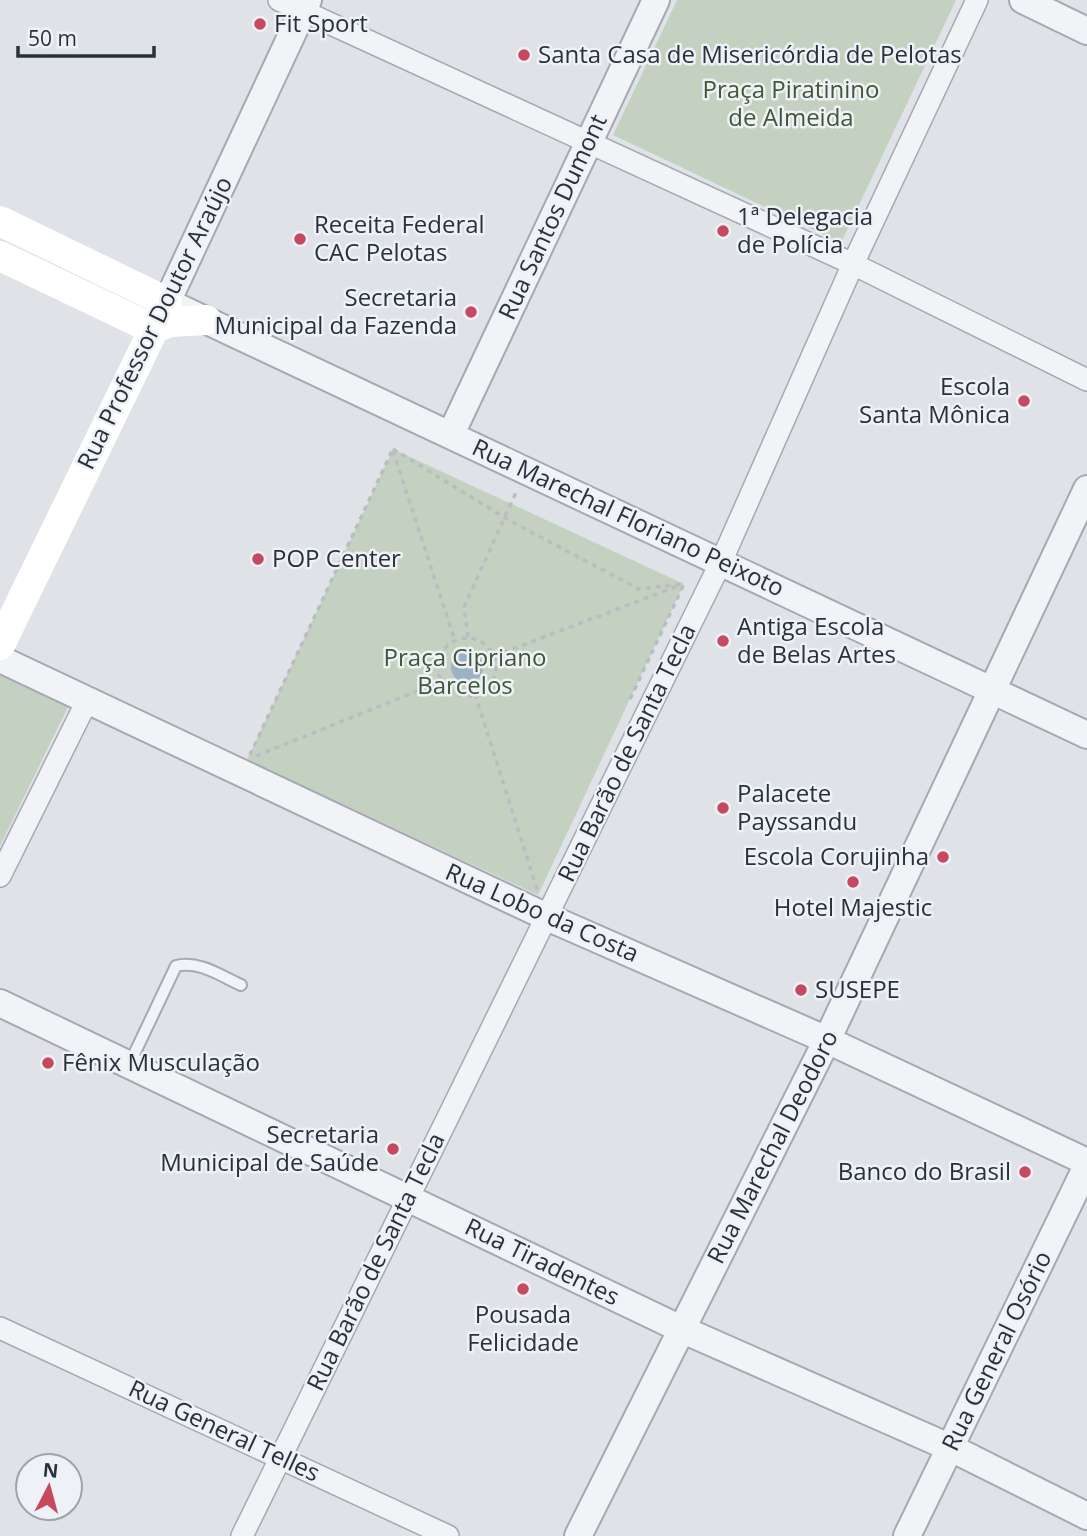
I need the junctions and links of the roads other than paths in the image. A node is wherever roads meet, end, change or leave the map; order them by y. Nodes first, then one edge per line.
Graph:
1 (279, 0) edge
2 (656, 0) edge
3 (976, 0) edge
4 (1023, 0) edge
5 (306, 6) edge
6 (1087, 31) edge
7 (587, 143) junction
8 (0, 221) edge
9 (0, 256) edge
10 (853, 264) junction
11 (167, 302) junction
12 (206, 320) junction
13 (153, 329) junction
14 (1087, 380) edge
15 (451, 434) junction
16 (1087, 489) edge
17 (721, 562) junction
18 (0, 645) edge
19 (0, 659) edge
20 (991, 688) junction
21 (87, 701) junction
22 (1087, 735) edge
23 (0, 876) edge
24 (542, 906) junction
25 (241, 985) dead end
26 (0, 1003) edge
27 (827, 1040) junction
28 (129, 1065) junction
29 (1087, 1164) edge
30 (407, 1198) junction
31 (0, 1328) edge
32 (681, 1329) junction
33 (951, 1448) junction
34 (280, 1457) junction
35 (1087, 1516) edge
36 (242, 1536) edge
37 (448, 1536) edge
38 (578, 1536) edge
39 (907, 1536) edge

1 - 5 street
2 - 7 street, Rua Santos Dumont
3 - 10 street, Rua Barão de Santa Tecla
4 - 6 street
5 - 7 street
5 - 11 street, Rua Professor Doutor Araújo
7 - 10 street
7 - 15 street, Rua Santos Dumont
8 - 11 main road
9 - 13 main road
10 - 14 street
10 - 17 street, Rua Barão de Santa Tecla
11 - 12 street, Rua Marechal Floriano Peixoto
11 - 13 main road, Rua Professor Doutor Araújo
12 - 13 main road
12 - 15 street, Rua Marechal Floriano Peixoto
13 - 18 main road, Rua Professor Doutor Araújo
15 - 17 street, Rua Marechal Floriano Peixoto
16 - 20 street, Rua Marechal Deodoro
17 - 20 street, Rua Marechal Floriano Peixoto
17 - 24 street, Rua Barão de Santa Tecla
19 - 21 street, Rua Lobo da Costa
20 - 22 street, Rua Marechal Floriano Peixoto
20 - 27 street, Rua Marechal Deodoro
21 - 23 street
21 - 24 street, Rua Lobo da Costa
24 - 27 street, Rua Lobo da Costa
24 - 30 street, Rua Barão de Santa Tecla
25 - 28 lane
26 - 28 street, Rua Tiradentes
27 - 29 street, Rua Lobo da Costa
27 - 32 street, Rua Marechal Deodoro
28 - 30 street, Rua Tiradentes
29 - 33 street, Rua General Osório
30 - 32 street, Rua Tiradentes
30 - 34 street, Rua Barão de Santa Tecla
31 - 34 street, Rua General Telles
32 - 33 street, Rua Tiradentes
32 - 38 street, Rua Marechal Deodoro
33 - 35 street, Rua Tiradentes
33 - 39 street, Rua General Osório
34 - 36 street, Rua Barão de Santa Tecla
34 - 37 street, Rua General Telles

